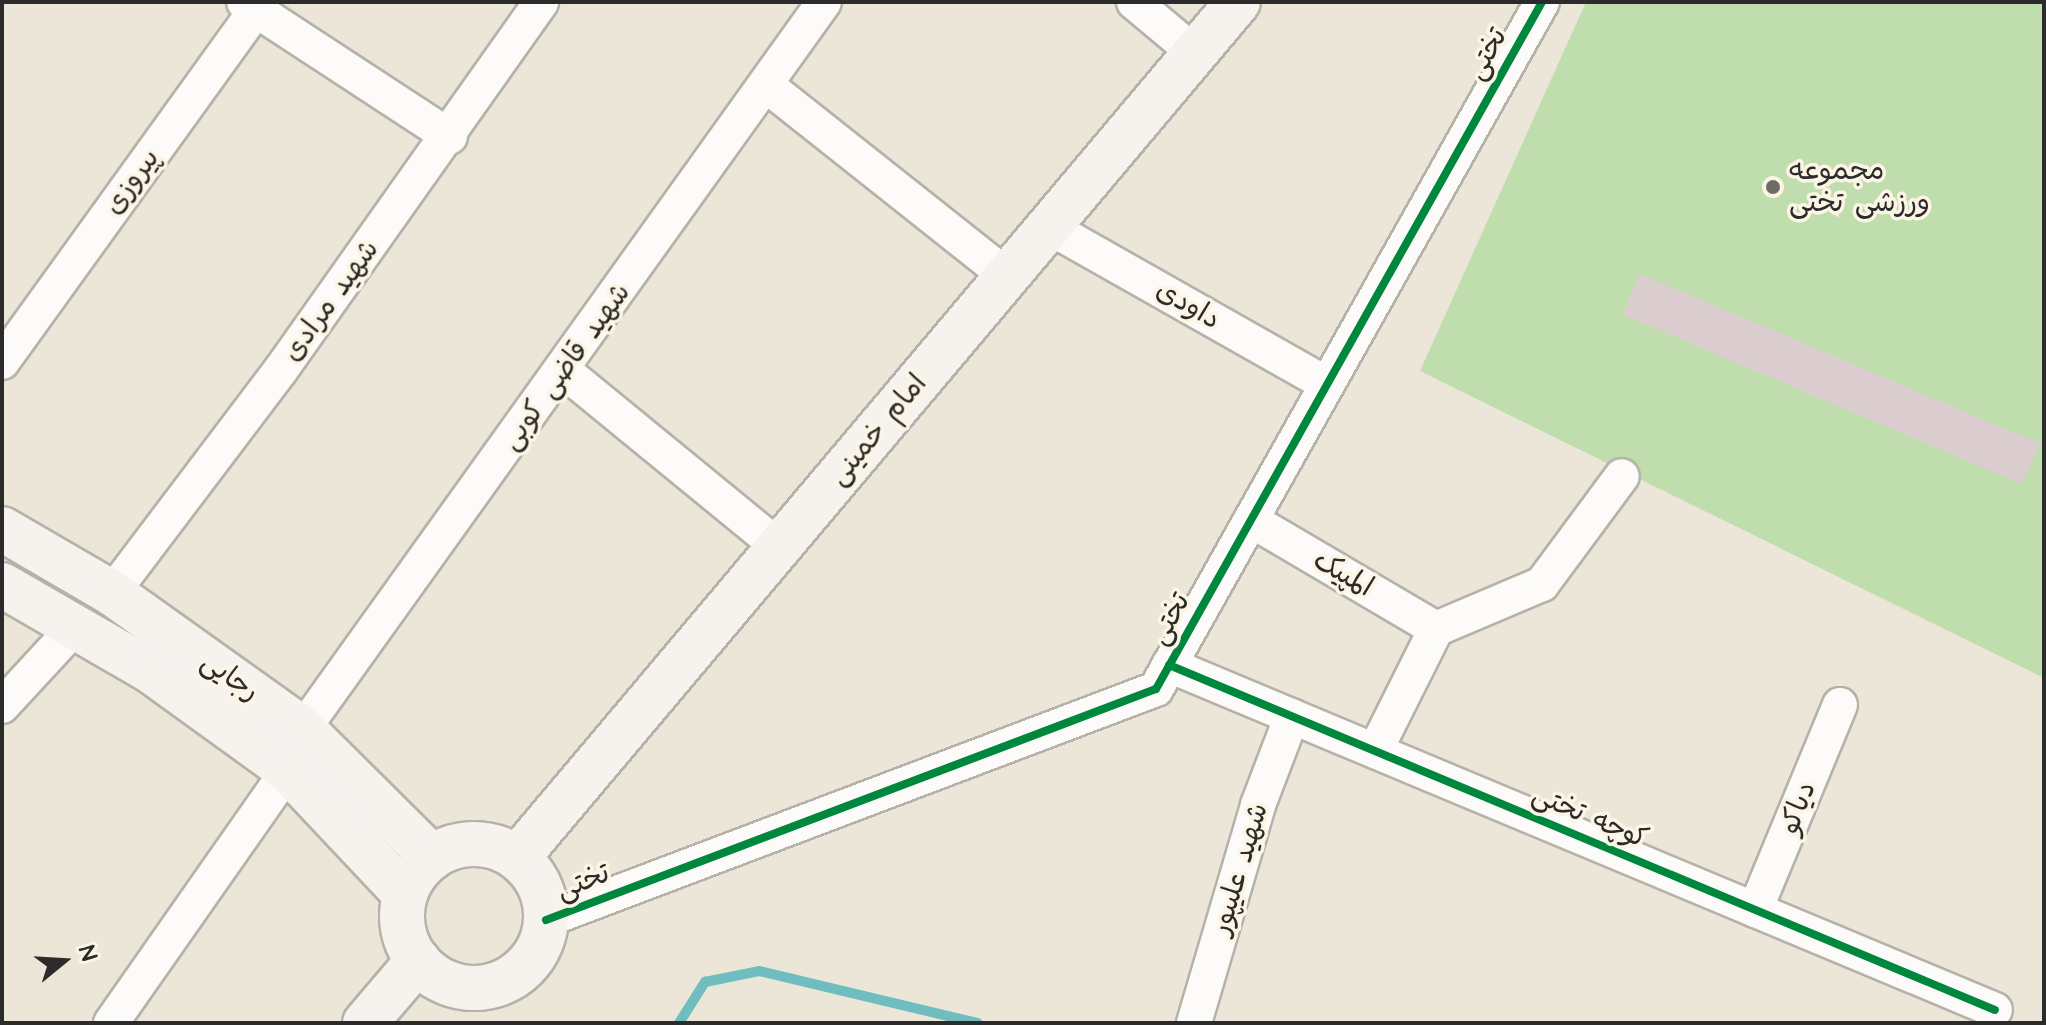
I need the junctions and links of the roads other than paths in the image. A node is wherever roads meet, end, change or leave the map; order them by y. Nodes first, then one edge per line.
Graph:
1 (541, 2) edge
2 (824, 2) edge
3 (1134, 2) edge
4 (1238, 2) edge
5 (1542, 2) edge
6 (254, 5) edge
7 (1195, 53) junction
8 (766, 85) junction
9 (450, 137) junction
10 (1049, 227) junction
11 (1007, 276) junction
12 (2, 362) edge
13 (564, 371) junction
14 (1327, 384) junction
15 (1622, 476) dead end
16 (1251, 520) junction
17 (2, 529) edge
18 (779, 547) junction
19 (2, 585) edge
20 (112, 593) junction
21 (75, 627) junction
22 (1436, 629) junction
23 (1169, 665) junction
24 (1840, 705) dead end
25 (2, 706) edge
26 (1292, 716) junction
27 (303, 729) junction
28 (1375, 751) junction
29 (288, 770) junction
30 (432, 857) junction
31 (517, 858) junction
32 (405, 894) junction
33 (1755, 910) junction
34 (546, 920) junction
35 (418, 961) junction
36 (1995, 1010) dead end
37 (1194, 1021) edge
38 (111, 1023) edge
39 (365, 1023) edge

1 - 9 street, شهید مرادی
2 - 8 street, شهید قاضی کوبی
3 - 7 street
4 - 7 main road, امام خمینی
5 - 14 street, تختی
6 - 9 street
6 - 12 street, پیروزی
7 - 10 main road, امام خمینی
8 - 11 street
8 - 13 street, شهید قاضی کوبی
9 - 20 street, شهید مرادی
10 - 11 main road, امام خمینی
10 - 14 street, داودی
11 - 18 main road, امام خمینی
13 - 18 street
13 - 27 street, شهید قاضی کوبی
14 - 16 street, تختی
15 - 22 street
16 - 22 street, المپیک
16 - 23 street, تختی
17 - 20 main road, رجایی
18 - 31 main road, امام خمینی
19 - 21 main road, رجایی
20 - 27 main road, رجایی
21 - 25 street
21 - 29 main road, رجایی
22 - 28 street
23 - 26 street, کوچه تختی
23 - 34 street, تختی
24 - 33 street, دیاکو
26 - 28 street, کوچه تختی
26 - 37 street, شهید علیپور
27 - 30 main road, رجایی
28 - 33 street, کوچه تختی
29 - 32 main road, رجایی
29 - 38 street
30 - 31 main road
30 - 32 main road
31 - 34 main road
32 - 35 main road
33 - 36 street, کوچه تختی
34 - 35 main road
35 - 39 main road

